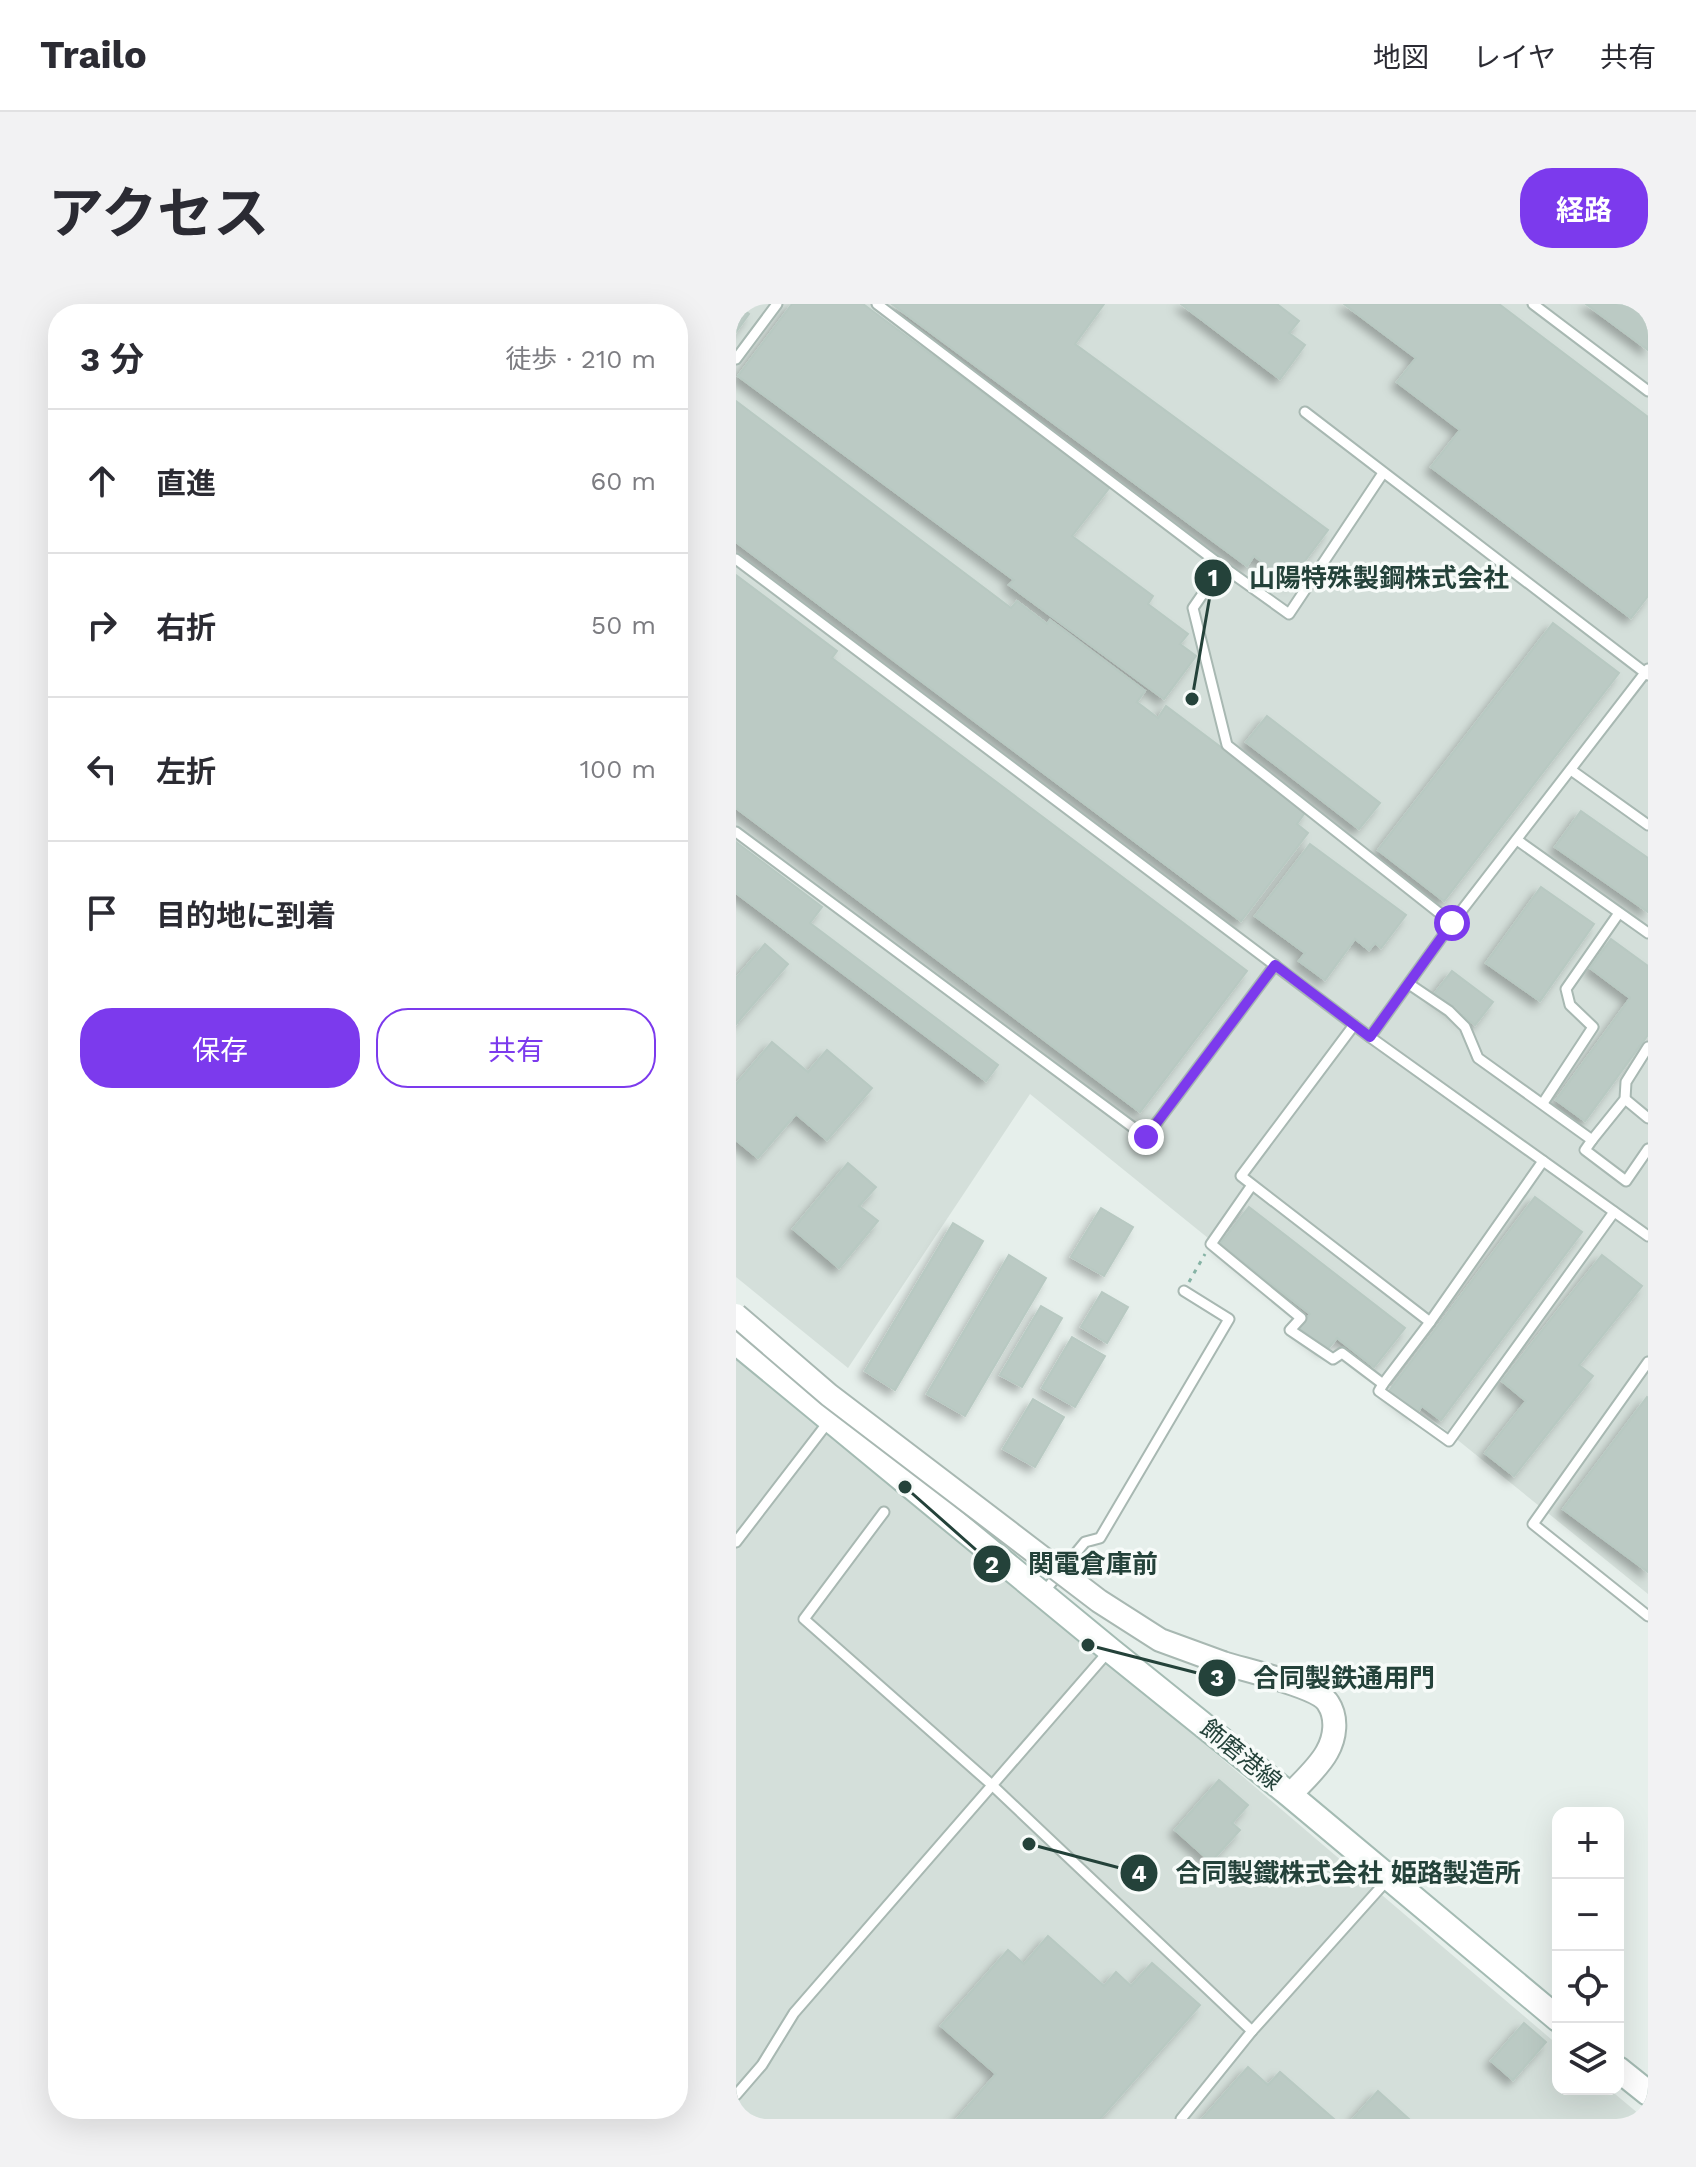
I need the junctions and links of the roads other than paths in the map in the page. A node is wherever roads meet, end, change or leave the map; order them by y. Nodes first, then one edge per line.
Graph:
1 (777, 304) edge
2 (877, 304) edge
3 (1533, 304) edge
4 (736, 359) edge
5 (1648, 391) edge
6 (1305, 412) dead end
7 (1383, 473) junction
8 (736, 559) edge
9 (1222, 566) junction
10 (1647, 672) edge
11 (1571, 770) junction
12 (1648, 825) edge
13 (736, 832) edge
14 (1517, 840) junction
15 (1619, 913) junction
16 (1452, 923) junction
17 (1648, 933) edge
18 (1275, 965) junction
19 (1409, 984) junction
20 (1354, 1025) junction
21 (1370, 1037) junction
22 (1647, 1051) edge
23 (1625, 1099) junction
24 (1543, 1103) junction
25 (1648, 1118) edge
26 (1592, 1140) junction
27 (1648, 1149) edge
28 (1543, 1161) junction
29 (1252, 1185) junction
30 (1614, 1212) junction
31 (1648, 1236) edge
32 (1185, 1288) road end
33 (736, 1315) edge
34 (1430, 1322) junction
35 (736, 1342) edge
36 (1648, 1362) edge
37 (1383, 1384) junction
38 (830, 1420) junction
39 (884, 1512) dead end
40 (736, 1542) edge
41 (1043, 1593) junction
42 (1648, 1616) edge
43 (1110, 1650) junction
44 (992, 1785) junction
45 (1290, 1795) junction
46 (1389, 1878) junction
47 (1552, 2014) edge
48 (1252, 2031) junction
49 (1624, 2074) edge
50 (1648, 2093) edge
51 (736, 2095) edge
52 (1181, 2119) edge

1 - 4 lane
2 - 9 lane
3 - 5 lane
6 - 7 lane
7 - 9 lane
7 - 10 lane
8 - 18 lane
9 - 16 lane
10 - 11 lane
11 - 12 lane
11 - 14 lane
13 - 18 lane
14 - 15 lane
14 - 16 lane
15 - 17 lane
15 - 24 lane
16 - 19 lane
18 - 20 lane
19 - 21 lane
19 - 24 lane
20 - 21 lane
20 - 29 lane
21 - 28 lane
22 - 23 lane
23 - 25 lane
23 - 26 lane
24 - 26 lane
26 - 27 lane
28 - 30 lane
28 - 34 lane
29 - 34 lane
29 - 37 lane
30 - 31 lane
30 - 37 lane
32 - 41 lane
33 - 45 street, bridge
34 - 37 lane
35 - 38 main road, 飾磨港線
36 - 42 lane
38 - 40 lane
38 - 41 main road, 飾磨港線
39 - 44 lane
41 - 43 main road, 飾磨港線
43 - 44 lane
43 - 45 main road, 飾磨港線
44 - 48 lane
44 - 51 lane
45 - 46 main road, 飾磨港線
46 - 47 main road, 飾磨港線
46 - 48 lane
48 - 52 lane
49 - 50 main road

